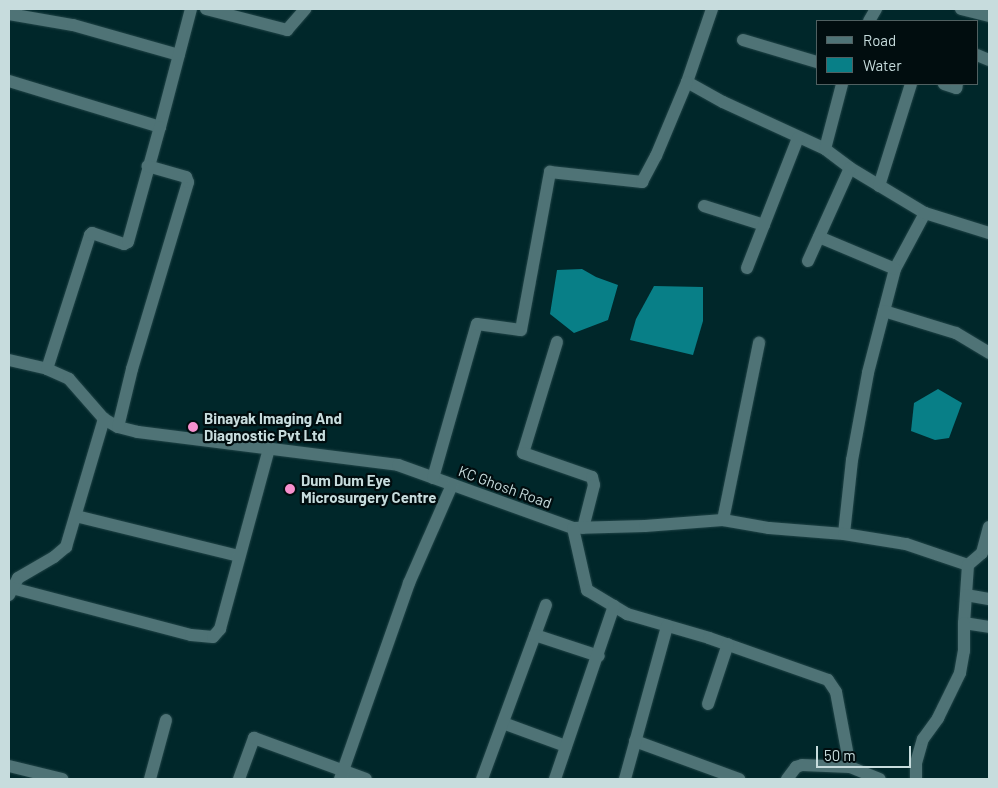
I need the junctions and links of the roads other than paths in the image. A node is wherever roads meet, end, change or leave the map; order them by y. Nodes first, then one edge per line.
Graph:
1 (191, 9) edge
2 (206, 9) edge
3 (305, 9) edge
4 (712, 9) edge
5 (962, 9) edge
6 (9, 14) edge
7 (975, 14) edge
8 (989, 16) edge
9 (743, 40) dead end
10 (178, 54) junction
11 (816, 62) edge
12 (9, 81) edge
13 (687, 82) junction
14 (842, 85) edge
15 (911, 85) edge
16 (947, 85) edge
17 (958, 85) edge
18 (160, 127) junction
19 (798, 138) junction
20 (825, 149) junction
21 (148, 166) junction
22 (850, 168) junction
23 (879, 186) junction
24 (704, 206) dead end
25 (925, 213) junction
26 (764, 225) junction
27 (989, 233) edge
28 (819, 237) junction
29 (808, 261) dead end
30 (747, 268) dead end
31 (896, 269) junction
32 (884, 311) junction
33 (557, 342) dead end
34 (759, 343) dead end
35 (989, 353) edge
36 (9, 360) edge
37 (47, 369) junction
38 (104, 419) junction
39 (118, 427) junction
40 (269, 449) junction
41 (433, 478) junction
42 (452, 485) junction
43 (76, 516) junction
44 (723, 520) junction
45 (989, 527) edge
46 (578, 528) junction
47 (844, 534) junction
48 (239, 556) junction
49 (968, 565) junction
50 (10, 592) edge
51 (966, 595) junction
52 (989, 599) edge
53 (546, 604) dead end
54 (614, 606) junction
55 (964, 623) junction
56 (667, 626) junction
57 (989, 627) edge
58 (535, 635) junction
59 (728, 644) junction
60 (599, 656) junction
61 (708, 704) dead end
62 (166, 720) dead end
63 (502, 723) junction
64 (635, 741) junction
65 (566, 746) junction
66 (9, 766) edge
67 (850, 767) junction
68 (341, 775) edge
69 (62, 779) edge
70 (150, 779) edge
71 (239, 779) edge
72 (366, 779) edge
73 (482, 779) edge
74 (555, 779) edge
75 (625, 779) edge
76 (739, 779) edge
77 (787, 779) edge
78 (880, 779) edge
79 (916, 779) edge

1 - 10 street
2 - 3 street
4 - 13 street
5 - 7 street
6 - 10 street
7 - 8 street
9 - 11 street
10 - 18 street
12 - 18 street
13 - 19 street
13 - 41 street
14 - 20 street
15 - 23 street
16 - 17 street
18 - 21 street
19 - 20 street
19 - 26 street
20 - 22 street
21 - 37 street
21 - 39 street
22 - 23 street
22 - 28 street
23 - 25 street
24 - 26 street
25 - 27 street
25 - 31 street
26 - 30 street
28 - 29 street
28 - 31 street
31 - 32 street
32 - 35 street
32 - 47 street
33 - 46 street
34 - 44 street
36 - 37 street, KC Ghosh Road
37 - 38 street, KC Ghosh Road
38 - 39 street, KC Ghosh Road
38 - 43 street
39 - 40 street, KC Ghosh Road
40 - 41 street, KC Ghosh Road
40 - 48 street
41 - 42 street, KC Ghosh Road
42 - 46 street, KC Ghosh Road
42 - 68 street
43 - 48 street
43 - 50 street
44 - 46 street
44 - 47 street
45 - 49 street
46 - 54 street
47 - 49 street
48 - 50 street
49 - 51 street
51 - 52 street
51 - 55 street
53 - 58 street
54 - 56 street
54 - 60 street
55 - 57 street
55 - 79 street
56 - 59 street
56 - 64 street
58 - 60 street
58 - 63 street
59 - 61 street
59 - 67 street
60 - 65 street
62 - 70 street
63 - 65 street
63 - 73 street
64 - 75 street
64 - 76 street
65 - 74 street
66 - 69 street
67 - 77 street
67 - 78 street
68 - 71 street
68 - 72 street

